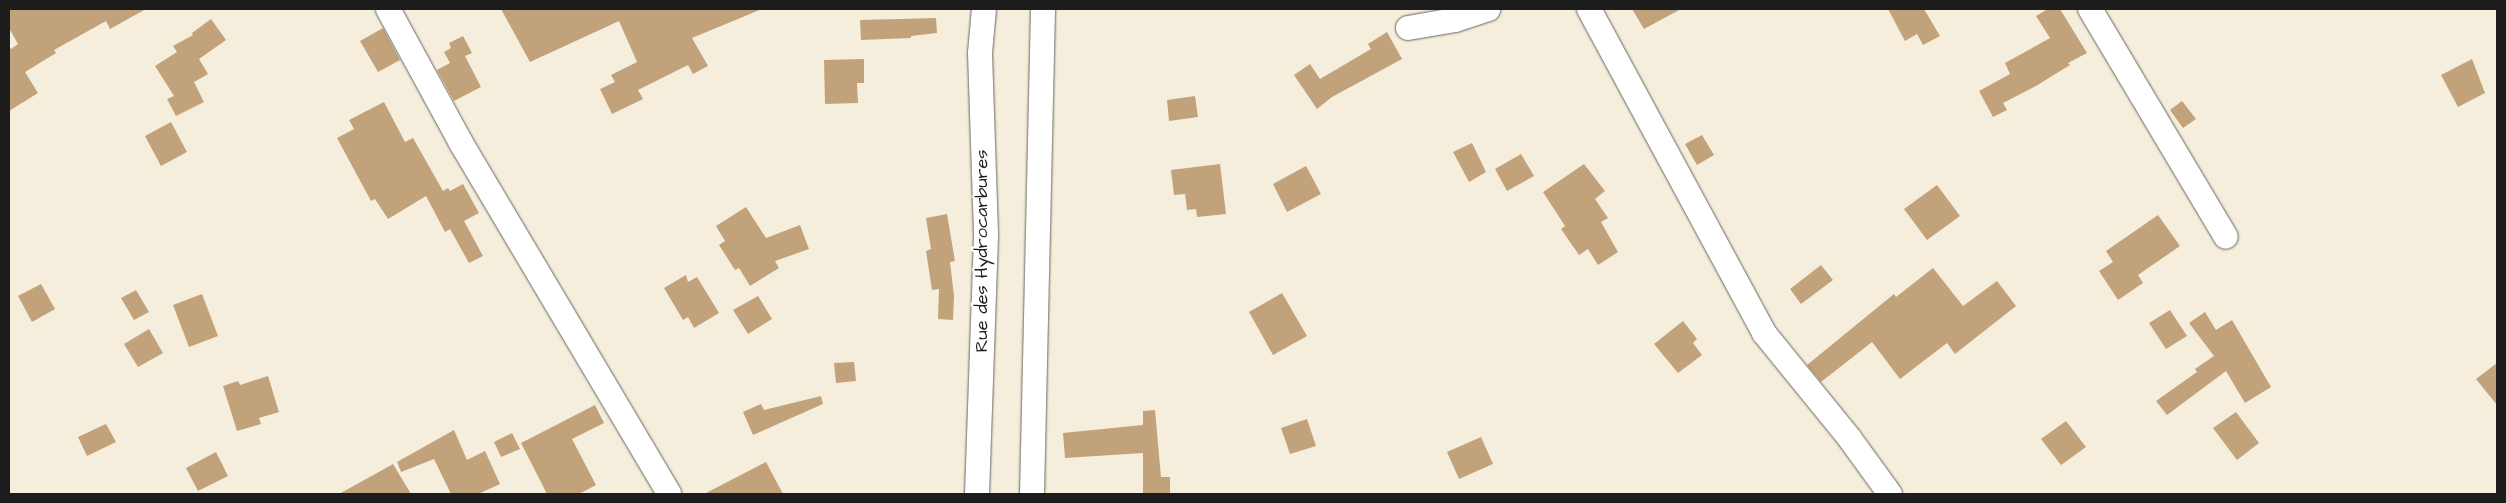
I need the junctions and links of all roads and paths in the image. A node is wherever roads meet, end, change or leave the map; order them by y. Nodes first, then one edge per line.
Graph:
1 (388, 9) edge
2 (984, 9) edge
3 (1043, 9) edge
4 (1488, 9) edge
5 (1589, 9) edge
6 (2090, 9) edge
7 (1408, 28) dead end
8 (2226, 237) dead end
9 (670, 494) edge
10 (977, 494) edge
11 (1032, 494) edge
12 (1890, 494) edge

1 - 9 street
2 - 10 street, Rue des Hydrocarbures
3 - 11 street
4 - 7 street
5 - 12 street
6 - 8 street

